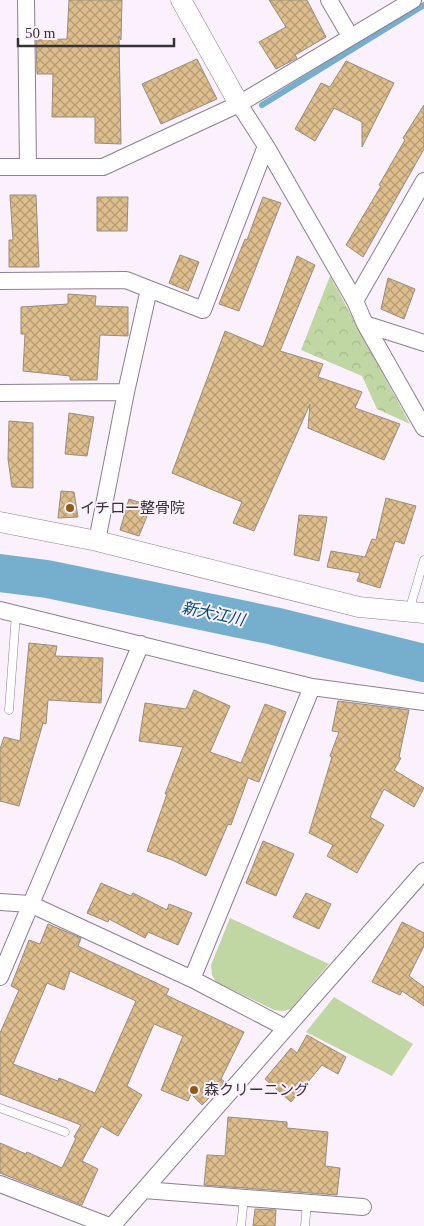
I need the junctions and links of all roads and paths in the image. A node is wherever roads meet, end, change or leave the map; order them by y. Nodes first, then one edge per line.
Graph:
1 (26, 0) edge
2 (181, 0) edge
3 (329, 0) edge
4 (413, 0) edge
5 (350, 36) junction
6 (239, 104) junction
7 (266, 146) junction
8 (0, 167) edge
9 (28, 167) junction
10 (424, 181) edge
11 (0, 281) edge
12 (149, 289) junction
13 (355, 301) junction
14 (366, 324) junction
15 (424, 343) edge
16 (126, 392) junction
17 (0, 393) edge
18 (424, 428) edge
19 (0, 522) edge
20 (97, 540) junction
21 (424, 560) edge
22 (8, 612) edge
23 (416, 612) edge
24 (141, 644) junction
25 (312, 687) junction
26 (424, 702) edge
27 (9, 710) dead end
28 (424, 871) edge
29 (0, 902) edge
30 (30, 904) junction
31 (0, 977) edge
32 (192, 979) junction
33 (286, 1028) junction
34 (0, 1108) edge
35 (65, 1132) dead end
36 (0, 1184) edge
37 (144, 1190) junction
38 (244, 1198) junction
39 (307, 1203) junction
40 (363, 1207) dead end
41 (110, 1226) edge
42 (241, 1226) edge
43 (305, 1226) edge

1 - 9 street
2 - 6 street
3 - 5 street
4 - 5 street
5 - 6 street
6 - 7 street
6 - 9 street
7 - 12 street
7 - 13 street
8 - 9 street
10 - 13 street
11 - 12 street
12 - 16 street
13 - 14 street
14 - 15 street
14 - 18 street
16 - 17 street
16 - 20 street
19 - 20 street
20 - 23 street
21 - 23 lane
22 - 24 street
22 - 27 lane
24 - 25 street
24 - 30 street
25 - 26 street
25 - 32 street
28 - 33 street
29 - 30 street
30 - 31 street
30 - 32 street
32 - 33 street
33 - 37 street
34 - 35 lane
36 - 41 street
37 - 38 street
37 - 41 street
38 - 39 street
38 - 42 lane
39 - 40 street
39 - 43 lane

